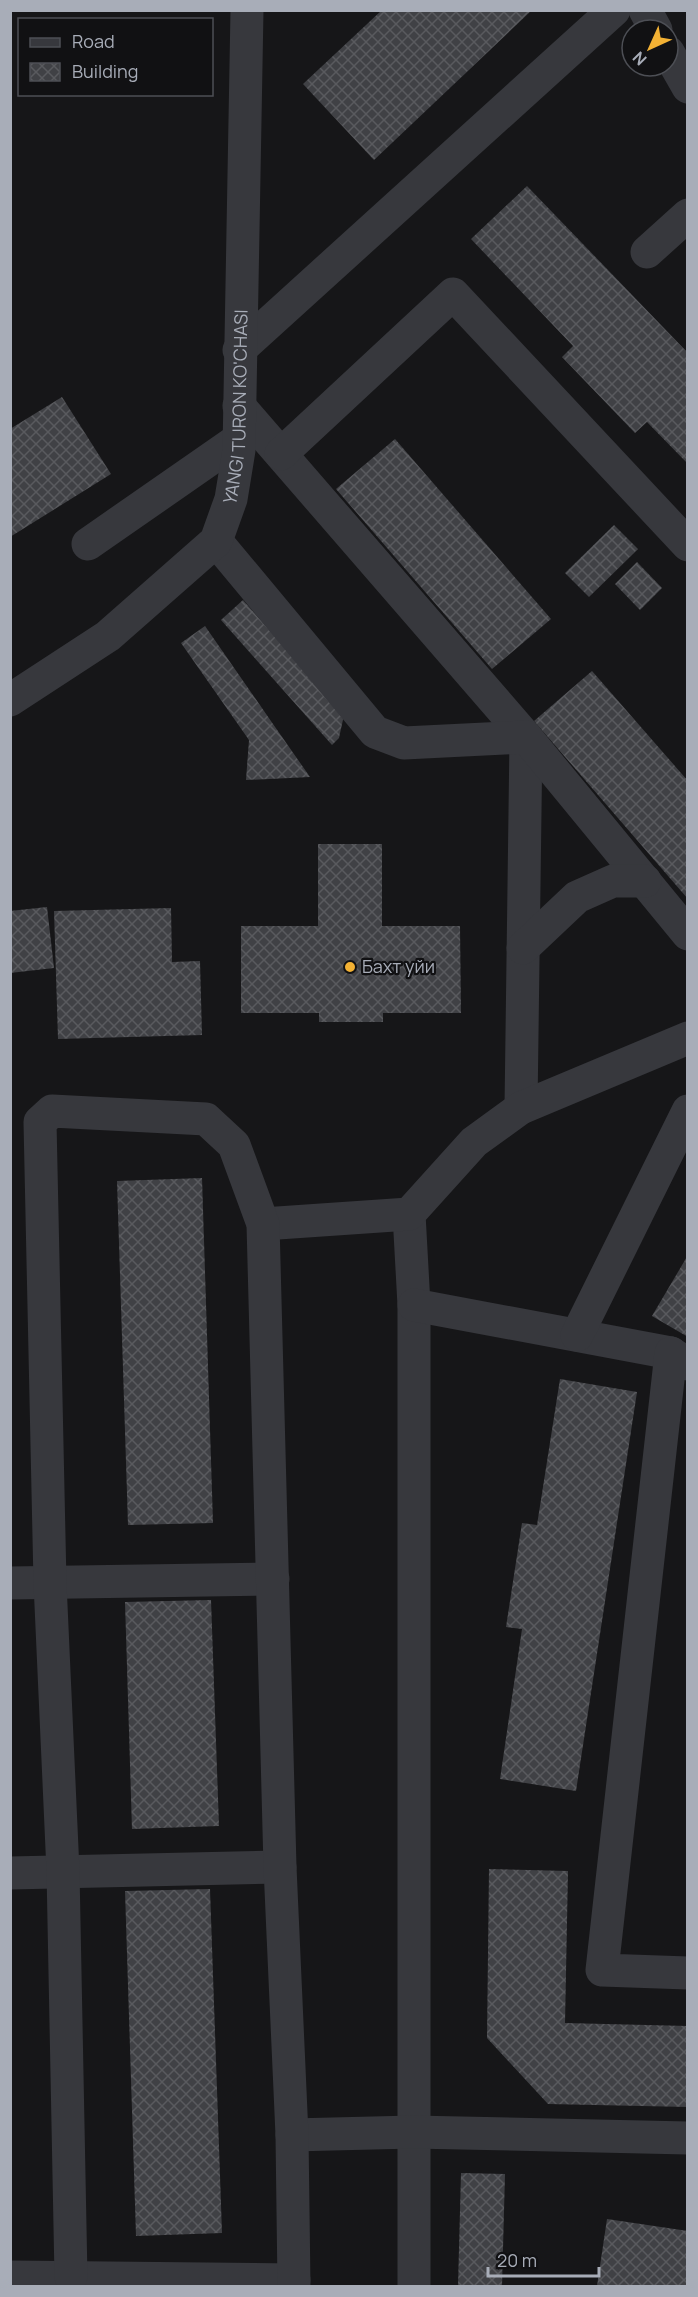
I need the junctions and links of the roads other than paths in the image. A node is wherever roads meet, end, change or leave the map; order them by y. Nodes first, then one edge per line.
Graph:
1 (247, 10) edge
2 (614, 10) edge
3 (687, 215) edge
4 (647, 252) dead end
5 (240, 350) junction
6 (239, 406) junction
7 (239, 439) junction
8 (281, 454) junction
9 (216, 541) junction
10 (88, 544) dead end
11 (687, 545) edge
12 (10, 700) edge
13 (526, 737) junction
14 (645, 881) junction
15 (687, 934) edge
16 (523, 948) junction
17 (687, 1038) edge
18 (521, 1108) junction
19 (687, 1111) edge
20 (409, 1215) junction
21 (263, 1224) junction
22 (414, 1305) junction
23 (577, 1335) junction
24 (679, 1359) edge
25 (273, 1579) junction
26 (10, 1583) edge
27 (50, 1583) junction
28 (280, 1867) junction
29 (63, 1871) junction
30 (10, 1873) edge
31 (687, 1973) edge
32 (413, 2132) junction
33 (292, 2135) junction
34 (687, 2138) edge
35 (10, 2277) edge
36 (71, 2277) junction
37 (294, 2283) edge
38 (414, 2286) edge

1 - 5 street, YANGI TURON KO'CHASI
2 - 5 street
3 - 4 street
5 - 6 street, YANGI TURON KO'CHASI
6 - 7 street, YANGI TURON KO'CHASI
6 - 8 street
7 - 9 street, YANGI TURON KO'CHASI
7 - 10 street
8 - 11 street
8 - 13 street
9 - 12 street, YANGI TURON KO'CHASI
9 - 13 street
13 - 14 street
13 - 16 street
14 - 15 street
14 - 16 street
16 - 18 street
17 - 18 street
18 - 20 street
19 - 23 street
20 - 21 street
20 - 22 street
21 - 25 street
21 - 27 street
22 - 23 street
22 - 32 street
23 - 24 street
24 - 31 street
25 - 27 street
25 - 28 street
26 - 27 street
27 - 29 street
28 - 29 street
28 - 33 street
29 - 30 street
29 - 36 street
32 - 33 street
32 - 34 street
32 - 38 street
33 - 37 street
35 - 36 street
36 - 37 street

